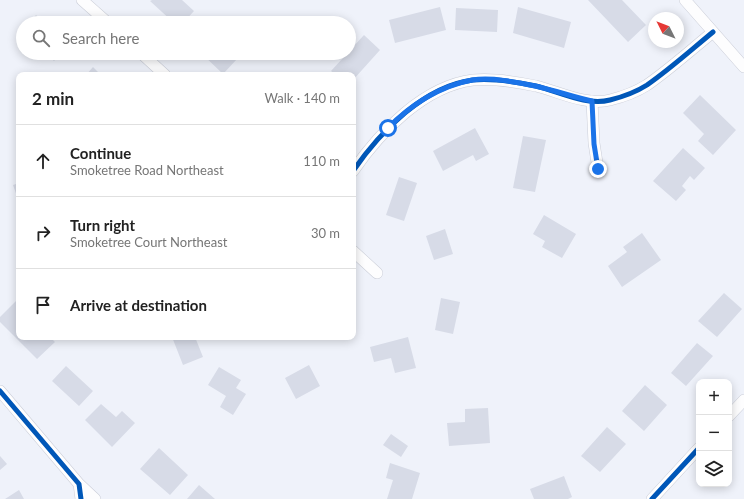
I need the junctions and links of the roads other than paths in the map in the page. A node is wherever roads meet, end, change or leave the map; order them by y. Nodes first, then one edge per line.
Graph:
1 (82, 0) edge
2 (685, 0) edge
3 (100, 16) edge
4 (713, 32) junction
5 (149, 60) edge
6 (744, 67) edge
7 (162, 72) edge
8 (592, 101) junction
9 (356, 166) edge
10 (598, 169) dead end
11 (356, 254) edge
12 (377, 273) dead end
13 (0, 391) edge
14 (744, 400) edge
15 (730, 415) edge
16 (696, 451) edge
17 (79, 484) junction
18 (81, 499) edge
19 (95, 499) edge
20 (652, 499) edge

1 - 3 street
2 - 4 street
4 - 6 street
4 - 8 street
5 - 7 street
8 - 9 street
8 - 10 street
11 - 12 street
13 - 17 street
14 - 15 street
16 - 20 street
17 - 18 street
17 - 19 street

